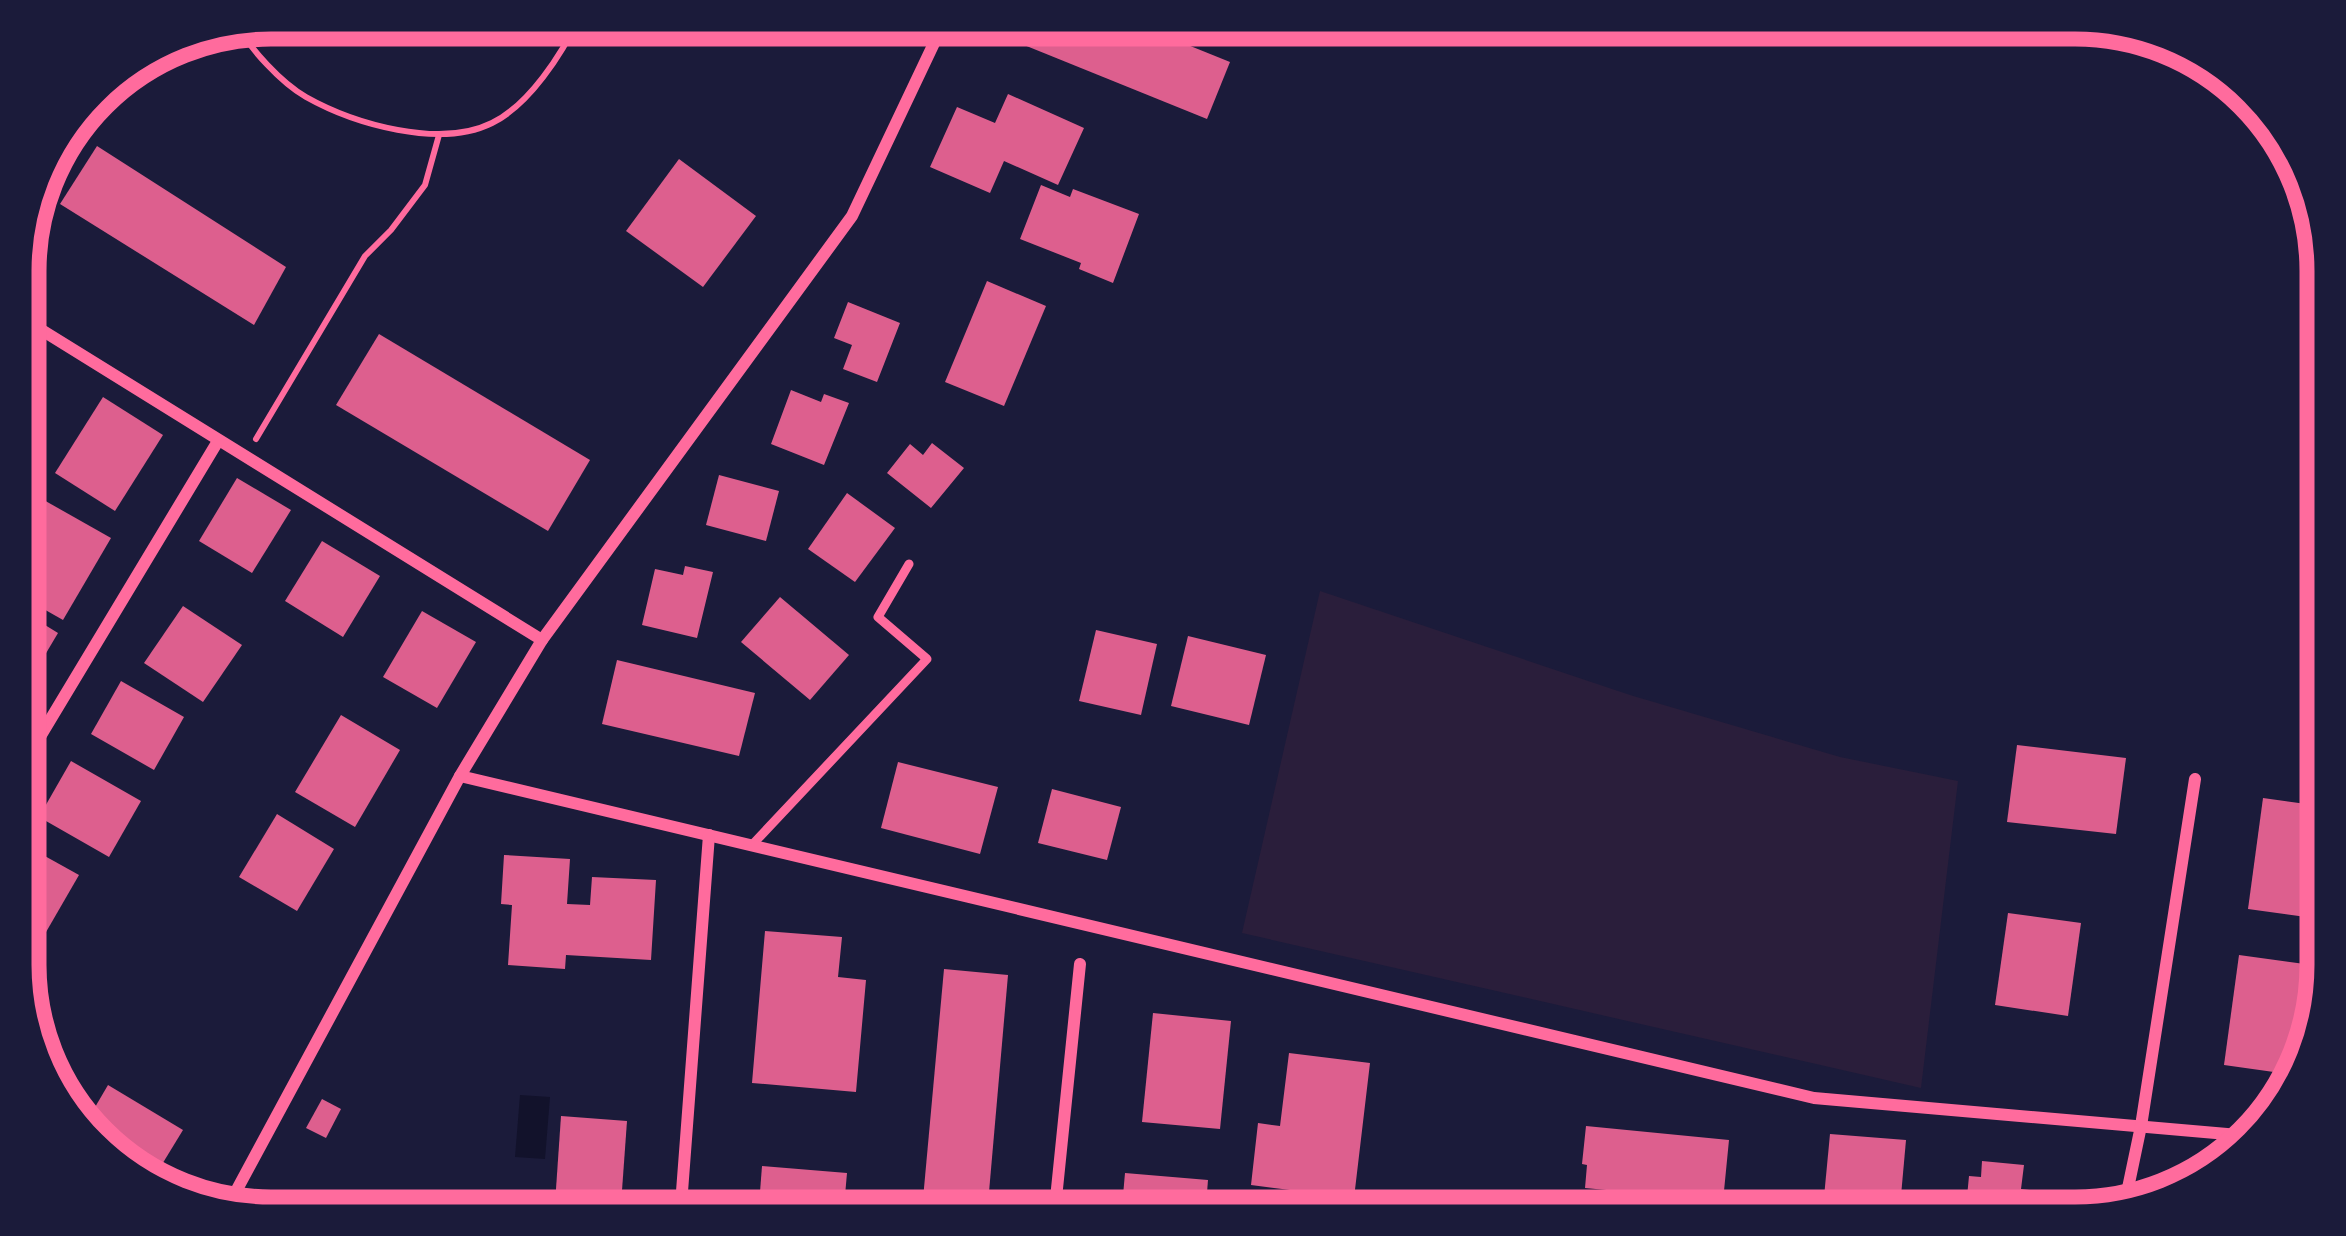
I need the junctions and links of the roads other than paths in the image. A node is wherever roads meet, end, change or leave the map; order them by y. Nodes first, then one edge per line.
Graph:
1 (936, 39) edge
2 (39, 329) edge
3 (218, 441) junction
4 (909, 564) dead end
5 (542, 640) junction
6 (39, 738) edge
7 (460, 776) junction
8 (2195, 778) dead end
9 (710, 835) junction
10 (752, 845) junction
11 (1080, 964) dead end
12 (2141, 1126) junction
13 (2234, 1134) edge
14 (2127, 1191) edge
15 (234, 1194) edge
16 (682, 1197) edge
17 (1056, 1197) edge

1 - 5 street
2 - 3 street
3 - 5 street
3 - 6 street
4 - 10 lane
5 - 7 street
7 - 9 street
7 - 15 street
8 - 12 street
9 - 10 street
9 - 16 street
10 - 12 street
11 - 17 street
12 - 13 street
12 - 14 street

